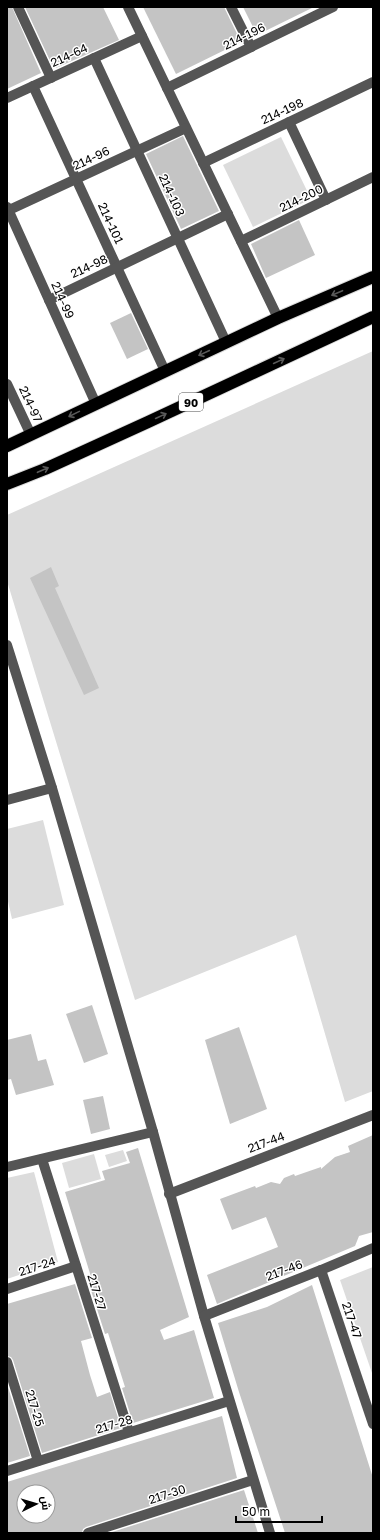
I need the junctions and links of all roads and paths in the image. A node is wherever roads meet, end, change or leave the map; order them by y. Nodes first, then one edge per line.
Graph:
1 (18, 7) edge
2 (128, 7) edge
3 (231, 7) edge
4 (327, 8) edge
5 (142, 36) junction
6 (251, 47) junction
7 (94, 58) junction
8 (51, 78) junction
9 (373, 82) edge
10 (33, 86) junction
11 (167, 88) junction
12 (7, 98) edge
13 (289, 122) junction
14 (186, 128) junction
15 (137, 151) junction
16 (203, 163) junction
17 (373, 177) edge
18 (76, 179) junction
19 (326, 200) junction
20 (8, 210) edge
21 (228, 214) junction
22 (178, 238) junction
23 (241, 241) junction
24 (117, 267) junction
25 (373, 277) edge
26 (49, 300) junction
27 (373, 317) edge
28 (278, 318) junction
29 (226, 342) junction
30 (165, 371) junction
31 (7, 384) edge
32 (96, 404) junction
33 (31, 435) junction
34 (7, 446) edge
35 (7, 484) edge
36 (7, 645) edge
37 (52, 788) junction
38 (7, 800) edge
39 (373, 1115) edge
40 (152, 1132) junction
41 (42, 1159) junction
42 (7, 1167) edge
43 (169, 1194) junction
44 (373, 1248) edge
45 (76, 1266) junction
46 (321, 1270) junction
47 (7, 1289) edge
48 (204, 1316) junction
49 (7, 1362) edge
50 (229, 1401) junction
51 (373, 1424) edge
52 (129, 1432) junction
53 (38, 1461) junction
54 (7, 1471) edge
55 (254, 1480) junction
56 (88, 1533) edge
57 (270, 1533) edge

1 - 8 street
2 - 5 street
3 - 6 street
4 - 6 street, 214-196
5 - 7 street, 214-64
5 - 11 street
6 - 11 street, 214-196
7 - 8 street, 214-64
7 - 15 street, 214-103
8 - 10 street, 214-64
9 - 13 street, 214-198
10 - 12 street, 214-64
10 - 18 street, 214-101
11 - 14 street
13 - 16 street, 214-198
13 - 19 street
14 - 15 street, 214-96
14 - 16 street
15 - 18 street, 214-96
15 - 22 street, 214-103
16 - 21 street
17 - 19 street, 214-200
18 - 20 street, 214-96
18 - 24 street, 214-101
19 - 23 street, 214-200
20 - 26 street, 214-99
21 - 22 street, 214-98
21 - 23 street
22 - 24 street, 214-98
22 - 29 street, 214-103
23 - 28 street
24 - 26 street, 214-98
24 - 30 street, 214-101
25 -> 28 highway
26 - 32 street, 214-99
35 -> 27 highway, 90
28 - 29 highway
29 -> 30 highway
30 - 32 highway
31 - 33 street, 214-97
32 -> 33 highway
33 - 34 highway
36 - 37 street
37 - 38 street
37 - 40 street
39 - 43 street, 217-44
40 - 41 street
40 - 43 street
41 - 42 street
41 - 45 street, 217-27
43 - 48 street
44 - 46 street, 217-46
45 - 47 street, 217-24
45 - 52 street, 217-27
46 - 48 street, 217-46
46 - 51 street, 217-47
48 - 50 street
49 - 53 street, 217-25
50 - 52 street, 217-28
50 - 55 street
52 - 53 street, 217-28
53 - 54 street, 217-28
55 - 56 street, 217-30
55 - 57 street

